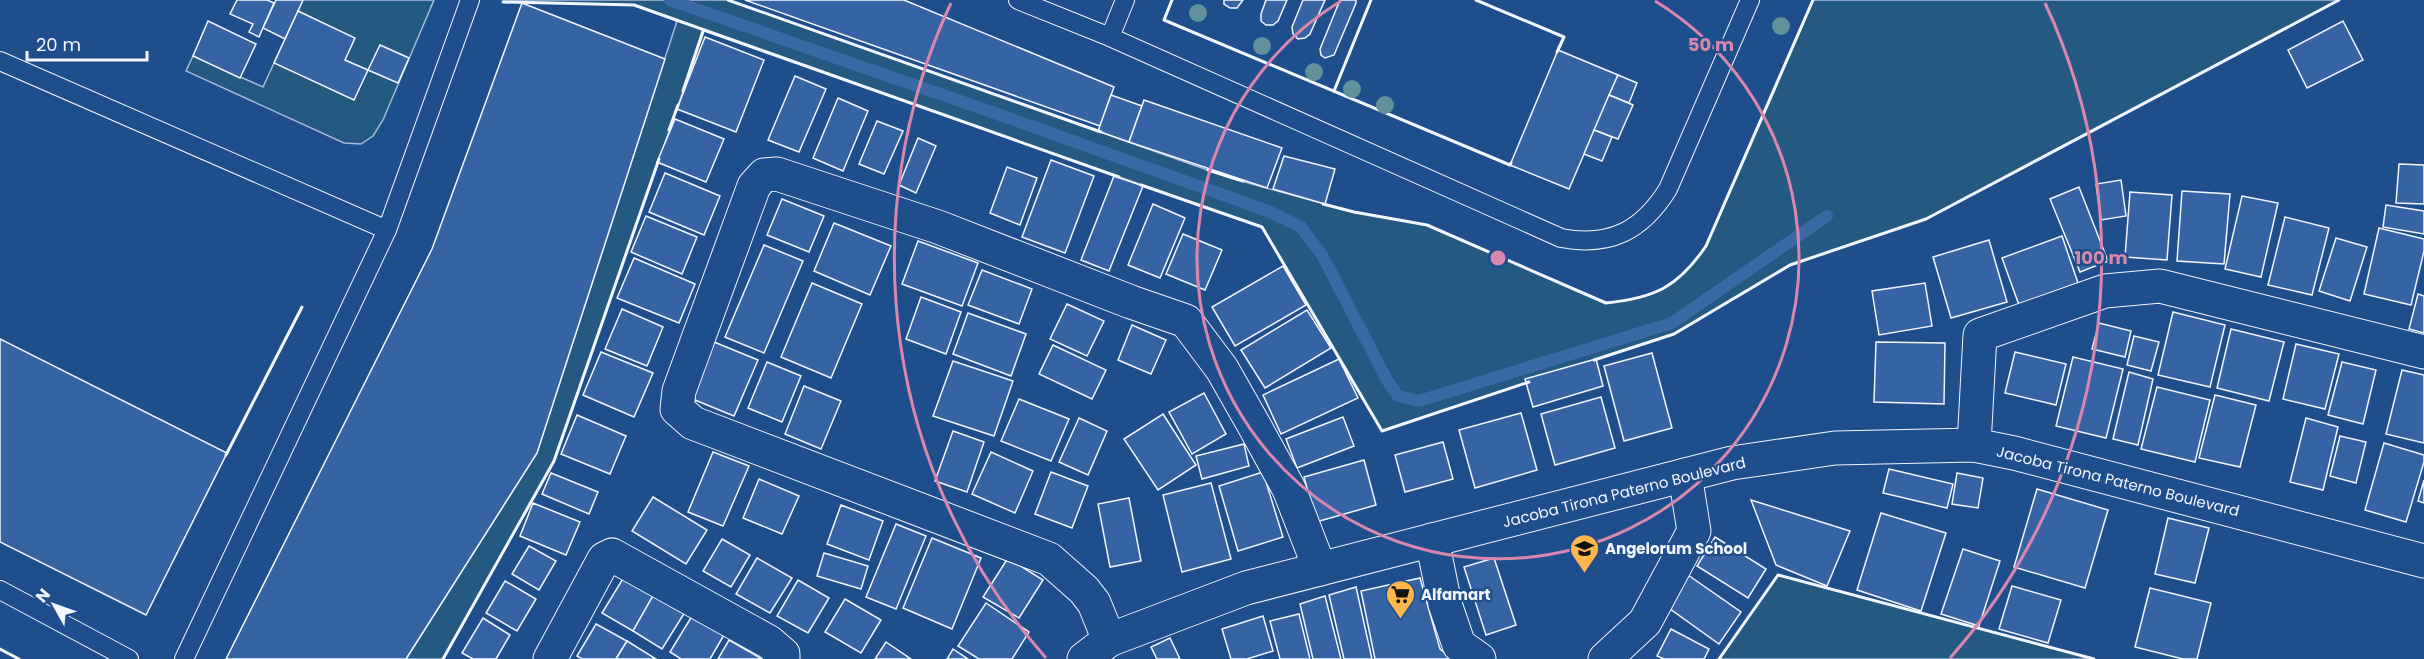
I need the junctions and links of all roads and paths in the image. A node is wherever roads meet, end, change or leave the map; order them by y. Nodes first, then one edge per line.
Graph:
1 (1018, 0) edge
2 (1125, 0) edge
3 (1750, 0) edge
4 (469, 1) edge
5 (1110, 37) junction
6 (0, 61) edge
7 (387, 230) junction
8 (2424, 352) edge
9 (1974, 445) junction
10 (1685, 475) junction
11 (1432, 540) junction
12 (2424, 561) edge
13 (1320, 569) junction
14 (0, 590) edge
15 (1096, 650) edge
16 (129, 659) edge
17 (184, 659) edge
18 (550, 659) edge
19 (783, 659) edge
20 (1479, 659) edge
21 (1605, 659) edge

1 - 5 lane
2 - 5 lane
3 - 5 lane
4 - 7 lane
6 - 7 lane
7 - 17 lane
8 - 9 street
9 - 10 street, Jacoba Tirona Paterno Boulevard
9 - 12 street, Jacoba Tirona Paterno Boulevard
10 - 11 street, Jacoba Tirona Paterno Boulevard
10 - 21 street
11 - 13 street, Jacoba Tirona Paterno Boulevard
11 - 20 street
13 - 15 street, Jacoba Tirona Paterno Boulevard
13 - 15 street
14 - 16 lane
18 - 19 street

